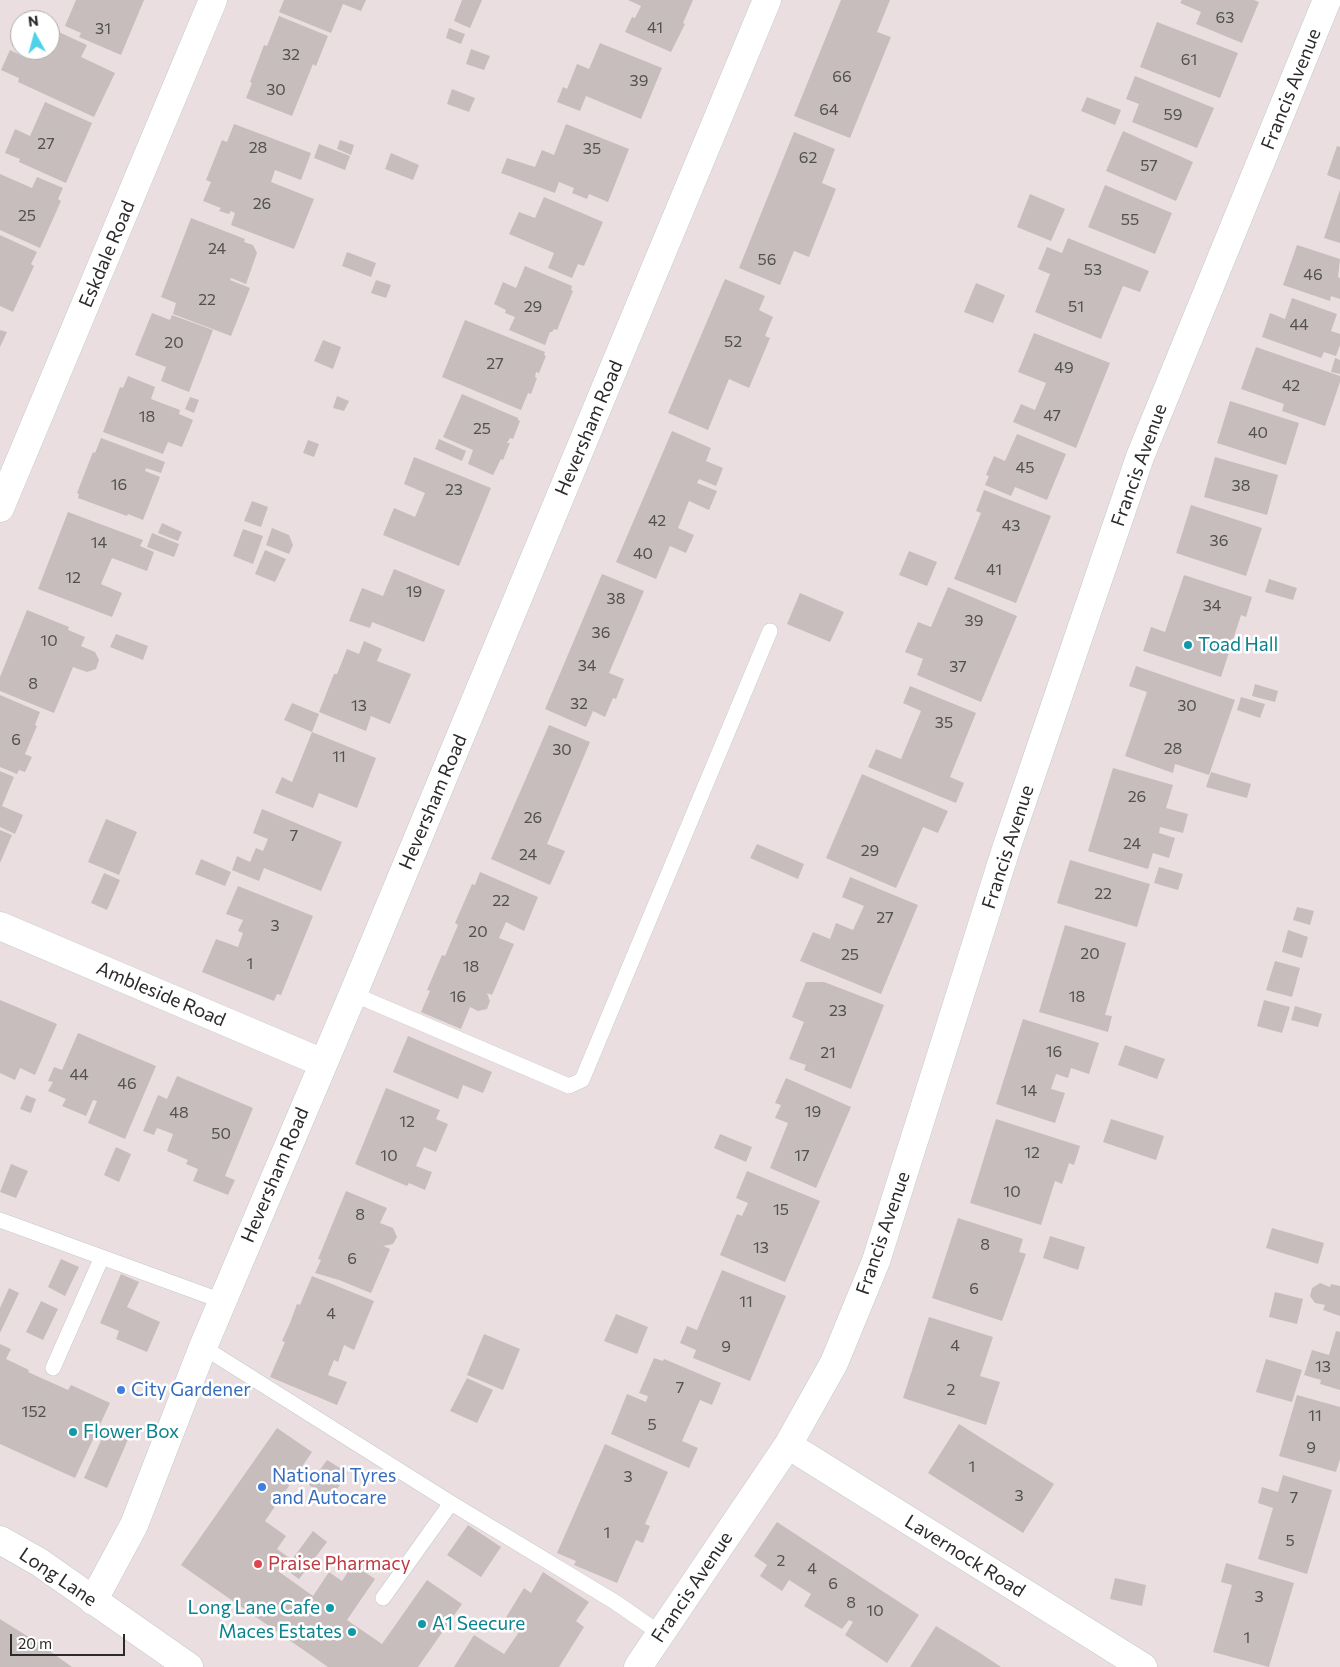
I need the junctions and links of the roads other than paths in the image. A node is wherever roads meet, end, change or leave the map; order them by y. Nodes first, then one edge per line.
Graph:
1 (213, 0) edge
2 (767, 0) edge
3 (1327, 0) edge
4 (0, 508) edge
5 (770, 631) dead end
6 (0, 926) edge
7 (354, 994) junction
8 (323, 1063) junction
9 (0, 1220) edge
10 (102, 1257) junction
11 (222, 1301) junction
12 (203, 1347) junction
13 (53, 1368) dead end
14 (788, 1444) junction
15 (451, 1503) junction
16 (0, 1540) edge
17 (383, 1598) dead end
18 (93, 1601) junction
19 (661, 1634) junction
20 (189, 1667) edge
21 (639, 1667) edge
22 (1142, 1667) edge

1 - 4 street, Eskdale Road
2 - 7 street, Heversham Road
3 - 14 street, Francis Avenue
5 - 7 lane
6 - 8 street, Ambleside Road
7 - 8 street, Heversham Road
8 - 11 street, Heversham Road
9 - 10 lane
10 - 11 lane
10 - 13 lane
11 - 12 street, Heversham Road
12 - 15 lane
12 - 18 street, Heversham Road
14 - 19 street, Francis Avenue
14 - 22 street, Lavernock Road
15 - 17 lane
15 - 19 lane
16 - 18 street, Long Lane
18 - 20 street, Long Lane
19 - 21 street, Francis Avenue

